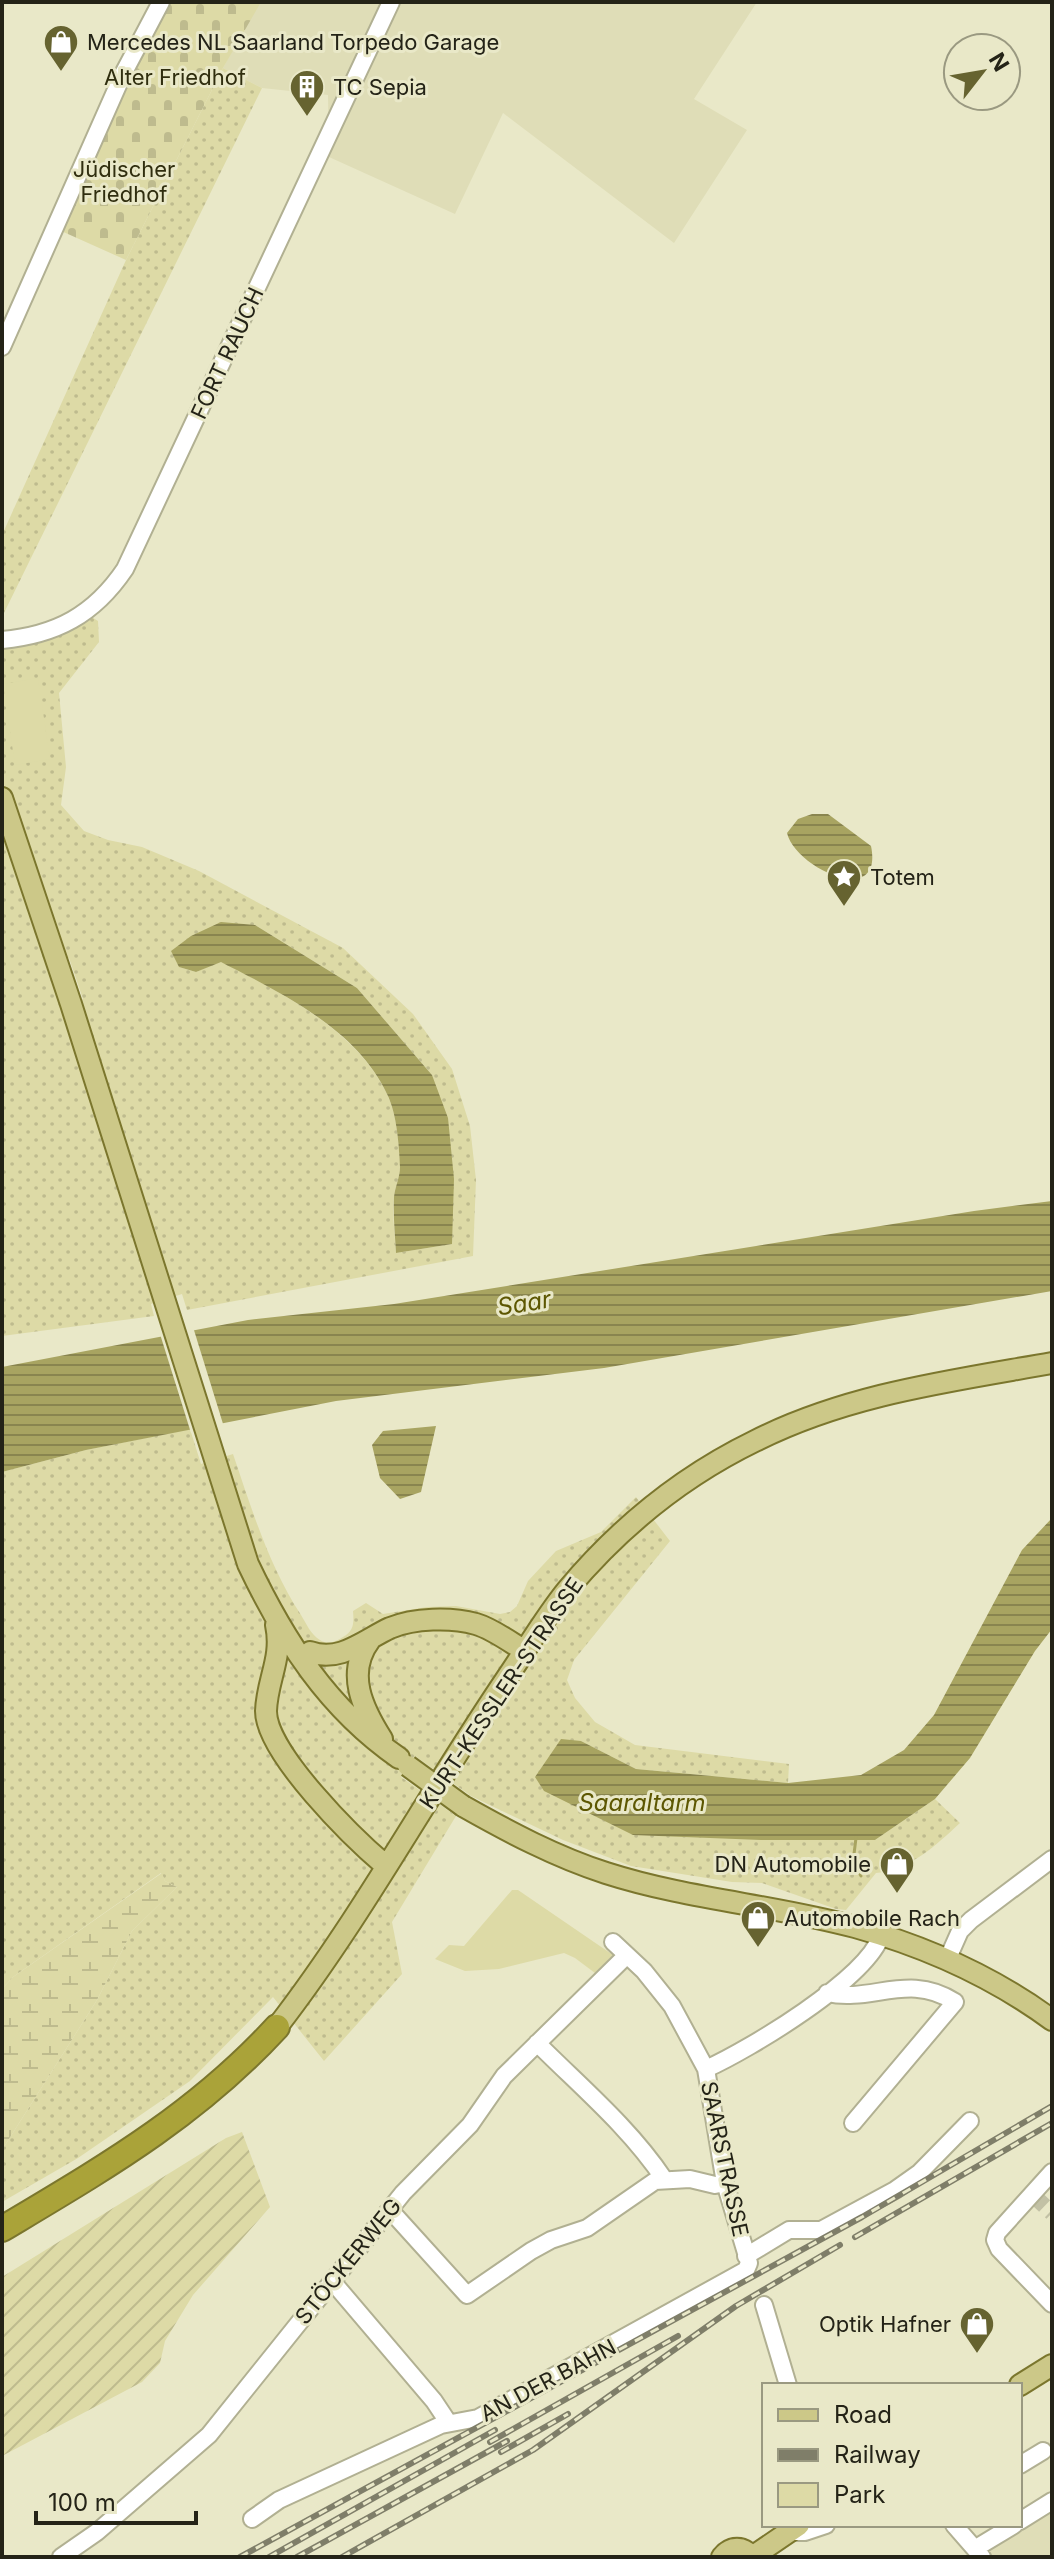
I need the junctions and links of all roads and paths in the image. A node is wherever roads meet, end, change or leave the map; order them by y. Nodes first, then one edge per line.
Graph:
1 (161, 2) edge
2 (391, 2) edge
3 (2, 347) edge
4 (2, 640) edge
5 (2, 798) edge
6 (1052, 1363) edge
7 (230, 1502) junction
8 (268, 1606) junction
9 (370, 1640) junction
10 (525, 1651) junction
11 (310, 1652) junction
12 (325, 1690) junction
13 (268, 1696) junction
14 (397, 1755) junction
15 (1052, 1859) edge
16 (386, 1866) junction
17 (881, 1936) junction
18 (613, 1942) dead end
19 (627, 1955) junction
20 (948, 1958) junction
21 (827, 1993) junction
22 (1052, 2020) edge
23 (277, 2027) joint
24 (537, 2043) junction
25 (706, 2069) junction
26 (970, 2121) dead end
27 (853, 2123) dead end
28 (1052, 2172) edge
29 (664, 2179) junction
30 (725, 2183) junction
31 (390, 2210) junction
32 (2, 2229) edge
33 (748, 2260) junction
34 (332, 2281) junction
35 (1052, 2304) edge
36 (764, 2305) dead end
37 (1052, 2365) edge
38 (787, 2383) edge
39 (1022, 2384) edge
40 (448, 2422) junction
41 (1043, 2451) dead end
42 (1022, 2464) edge
43 (1052, 2501) edge
44 (252, 2519) dead end
45 (1022, 2520) edge
46 (820, 2527) edge
47 (956, 2527) edge
48 (1012, 2527) edge
49 (793, 2528) edge
50 (980, 2553) edge
51 (61, 2557) edge
52 (722, 2557) edge
53 (752, 2557) edge

1 - 3 street
2 - 4 street, FORT RAUCH
5 - 7 main road
6 - 10 main road, KURT-KESSLER-STRASSE
7 - 8 main road
7 - 11 main road
8 - 12 main road
8 - 13 main road
9 - 10 main road
9 - 11 main road
9 - 14 main road
10 - 16 main road, KURT-KESSLER-STRASSE
11 - 14 main road
12 - 13 main road
12 - 14 main road
13 - 16 main road
14 - 17 main road, bridge
15 - 20 street
16 - 23 main road, KURT-KESSLER-STRASSE
17 - 20 main road
17 - 21 street
18 - 19 street, SAARSTRASSE
19 - 24 street, STÖCKERWEG
19 - 25 street, SAARSTRASSE
20 - 22 main road
21 - 25 street
21 - 27 street
23 - 32 highway
24 - 29 street
24 - 31 street, STÖCKERWEG
25 - 30 street, SAARSTRASSE
26 - 33 street, AN DER BAHN
28 - 35 street
29 - 30 street
29 - 31 street
30 - 33 street, SAARSTRASSE
31 - 34 street, STÖCKERWEG
33 - 40 street, AN DER BAHN
34 - 40 street
34 - 51 street, STÖCKERWEG
36 - 38 street
37 - 39 main road
40 - 44 street, AN DER BAHN
41 - 42 street
43 - 45 street
46 - 49 street
47 - 50 street
48 - 50 street
49 - 53 main road
52 - 53 main road

